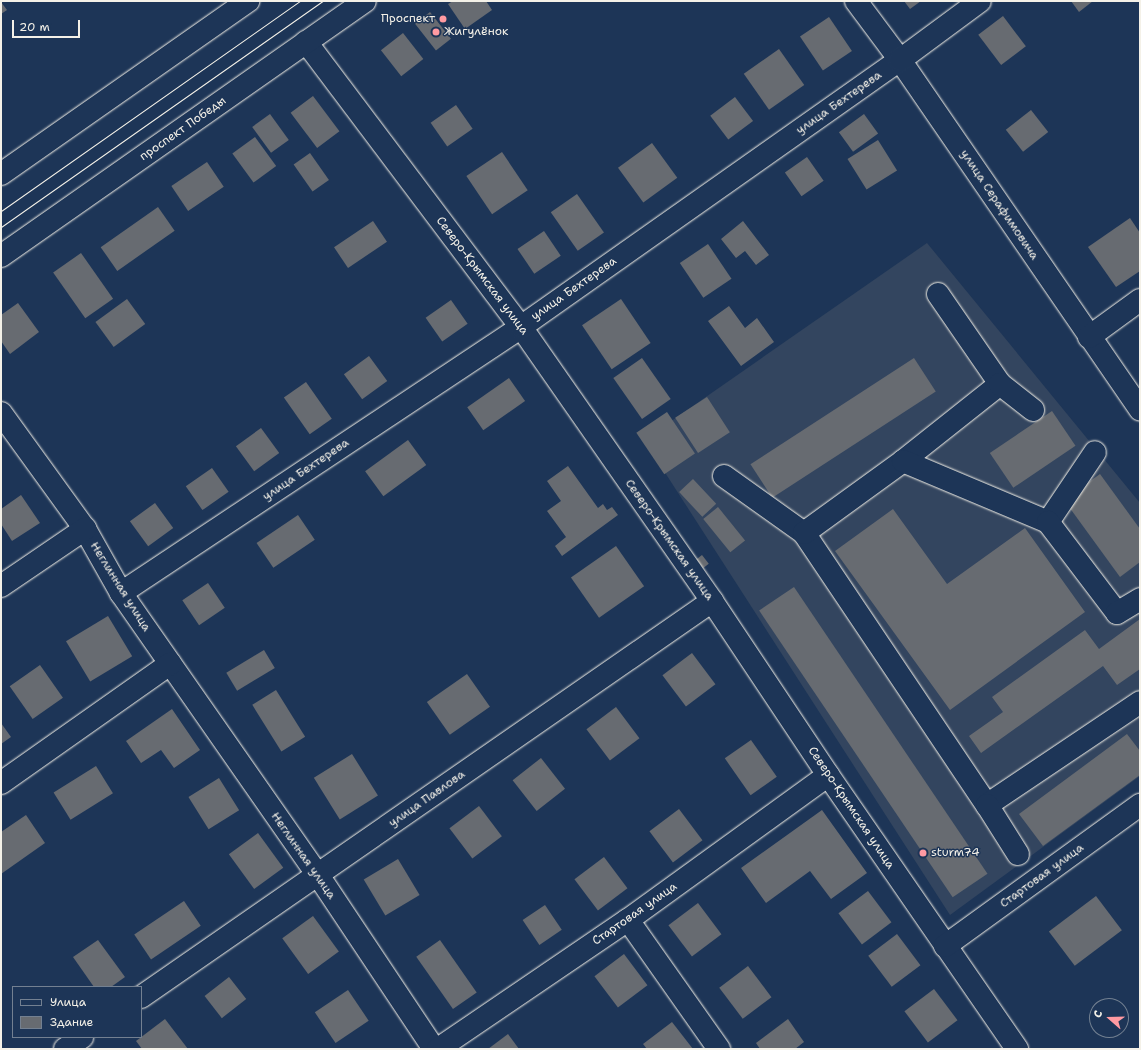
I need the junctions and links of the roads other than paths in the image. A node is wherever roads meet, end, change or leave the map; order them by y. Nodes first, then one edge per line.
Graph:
1 (248, 1) edge
2 (365, 1) edge
3 (856, 1) edge
4 (980, 1) edge
5 (306, 42) junction
6 (900, 60) junction
7 (1, 174) edge
8 (1, 256) edge
9 (938, 294) dead end
10 (1140, 300) edge
11 (521, 327) junction
12 (1089, 337) junction
13 (1000, 384) junction
14 (1033, 410) dead end
15 (1140, 410) edge
16 (1, 413) edge
17 (1096, 452) dead end
18 (903, 461) junction
19 (724, 476) dead end
20 (1048, 522) junction
21 (85, 529) junction
22 (804, 533) junction
23 (1, 586) edge
24 (121, 593) junction
25 (1140, 599) edge
26 (712, 601) junction
27 (170, 664) junction
28 (1140, 702) edge
29 (828, 775) junction
30 (1, 783) edge
31 (988, 805) junction
32 (1140, 805) edge
33 (1018, 854) dead end
34 (318, 875) junction
35 (628, 920) junction
36 (945, 946) junction
37 (142, 996) edge
38 (81, 1038) edge
39 (65, 1049) edge
40 (434, 1049) edge
41 (438, 1049) edge
42 (719, 1049) edge
43 (1017, 1049) edge

1 - 7 street
2 - 5 street, проспект Победы
3 - 6 street, улица Серафимовича
4 - 6 street, улица Бехтерева
5 - 8 street, проспект Победы
5 - 11 street, Северо-Крымская улица
6 - 11 street, улица Бехтерева
6 - 12 street, улица Серафимовича
9 - 13 street
10 - 12 street
11 - 24 street, улица Бехтерева
11 - 26 street, Северо-Крымская улица
12 - 15 street, улица Серафимовича
13 - 14 street
13 - 18 street
16 - 21 street, Неглинная улица
17 - 20 street
18 - 20 street
18 - 22 street
19 - 22 street
20 - 25 street
21 - 23 street, Неглинная улица
21 - 24 street, Неглинная улица
22 - 31 street
24 - 27 street, Неглинная улица
26 - 29 street, Северо-Крымская улица
26 - 34 street, улица Павлова
27 - 30 street
27 - 34 street, Неглинная улица
28 - 31 street
29 - 35 street, Стартовая улица
29 - 36 street, Северо-Крымская улица
31 - 33 street
32 - 36 street, Стартовая улица
34 - 37 street, улица Павлова
34 - 40 street, Неглинная улица
35 - 41 street, Стартовая улица
35 - 42 street
36 - 43 street, Северо-Крымская улица
38 - 39 street

